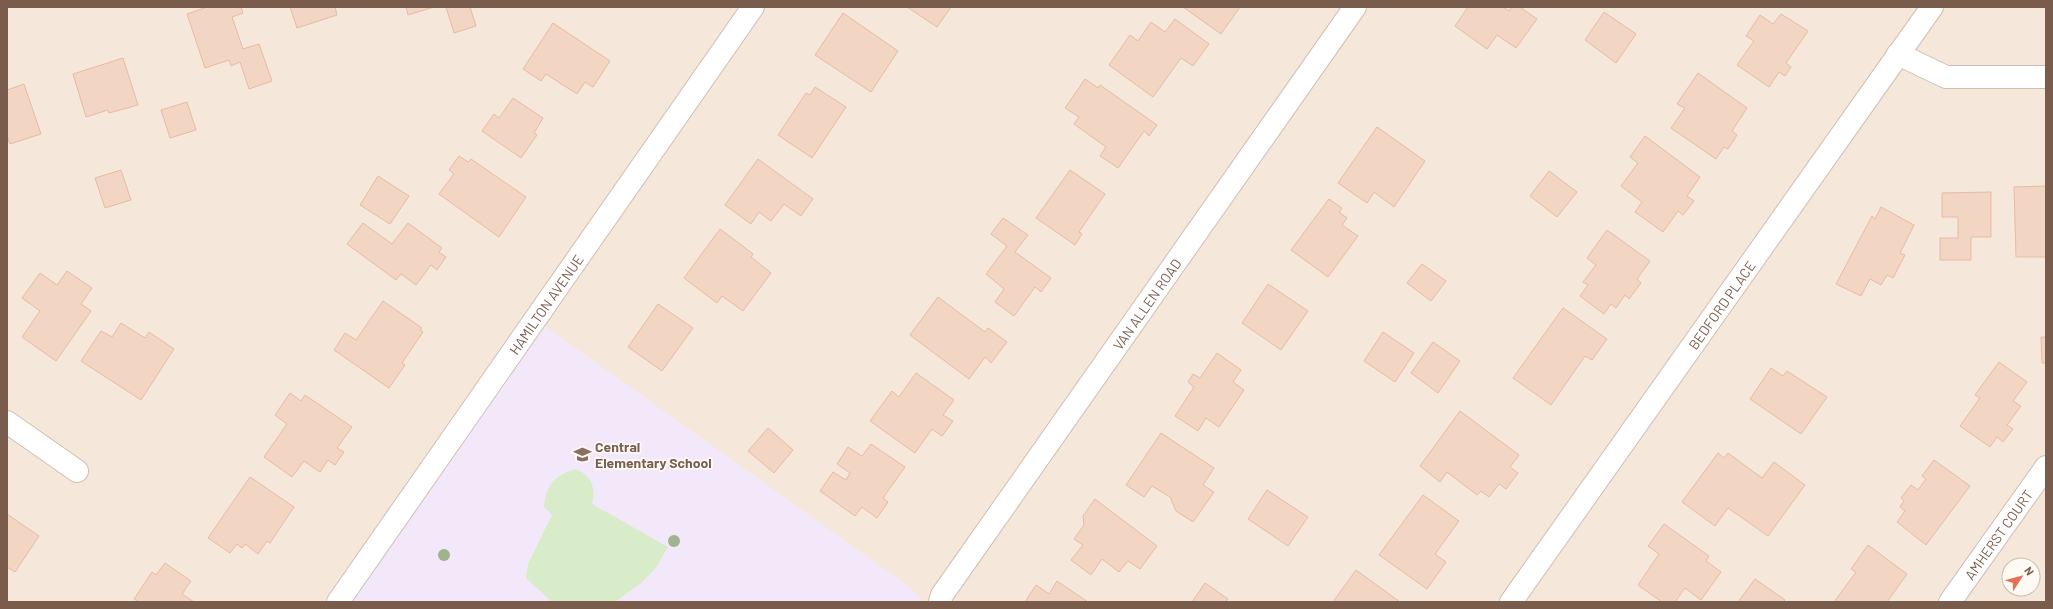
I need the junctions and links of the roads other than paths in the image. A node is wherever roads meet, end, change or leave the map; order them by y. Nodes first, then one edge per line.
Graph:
1 (753, 7) edge
2 (1355, 7) edge
3 (1932, 7) edge
4 (1898, 54) junction
5 (2046, 77) edge
6 (7, 422) edge
7 (2046, 467) edge
8 (77, 471) dead end
9 (338, 602) edge
10 (940, 602) edge
11 (1512, 602) edge
12 (1950, 602) edge

1 - 9 street, HAMILTON AVENUE
2 - 10 street, VAN ALLEN ROAD
3 - 4 street, BEDFORD PLACE
4 - 5 street
4 - 11 street, BEDFORD PLACE
6 - 8 street
7 - 12 street, AMHERST COURT

